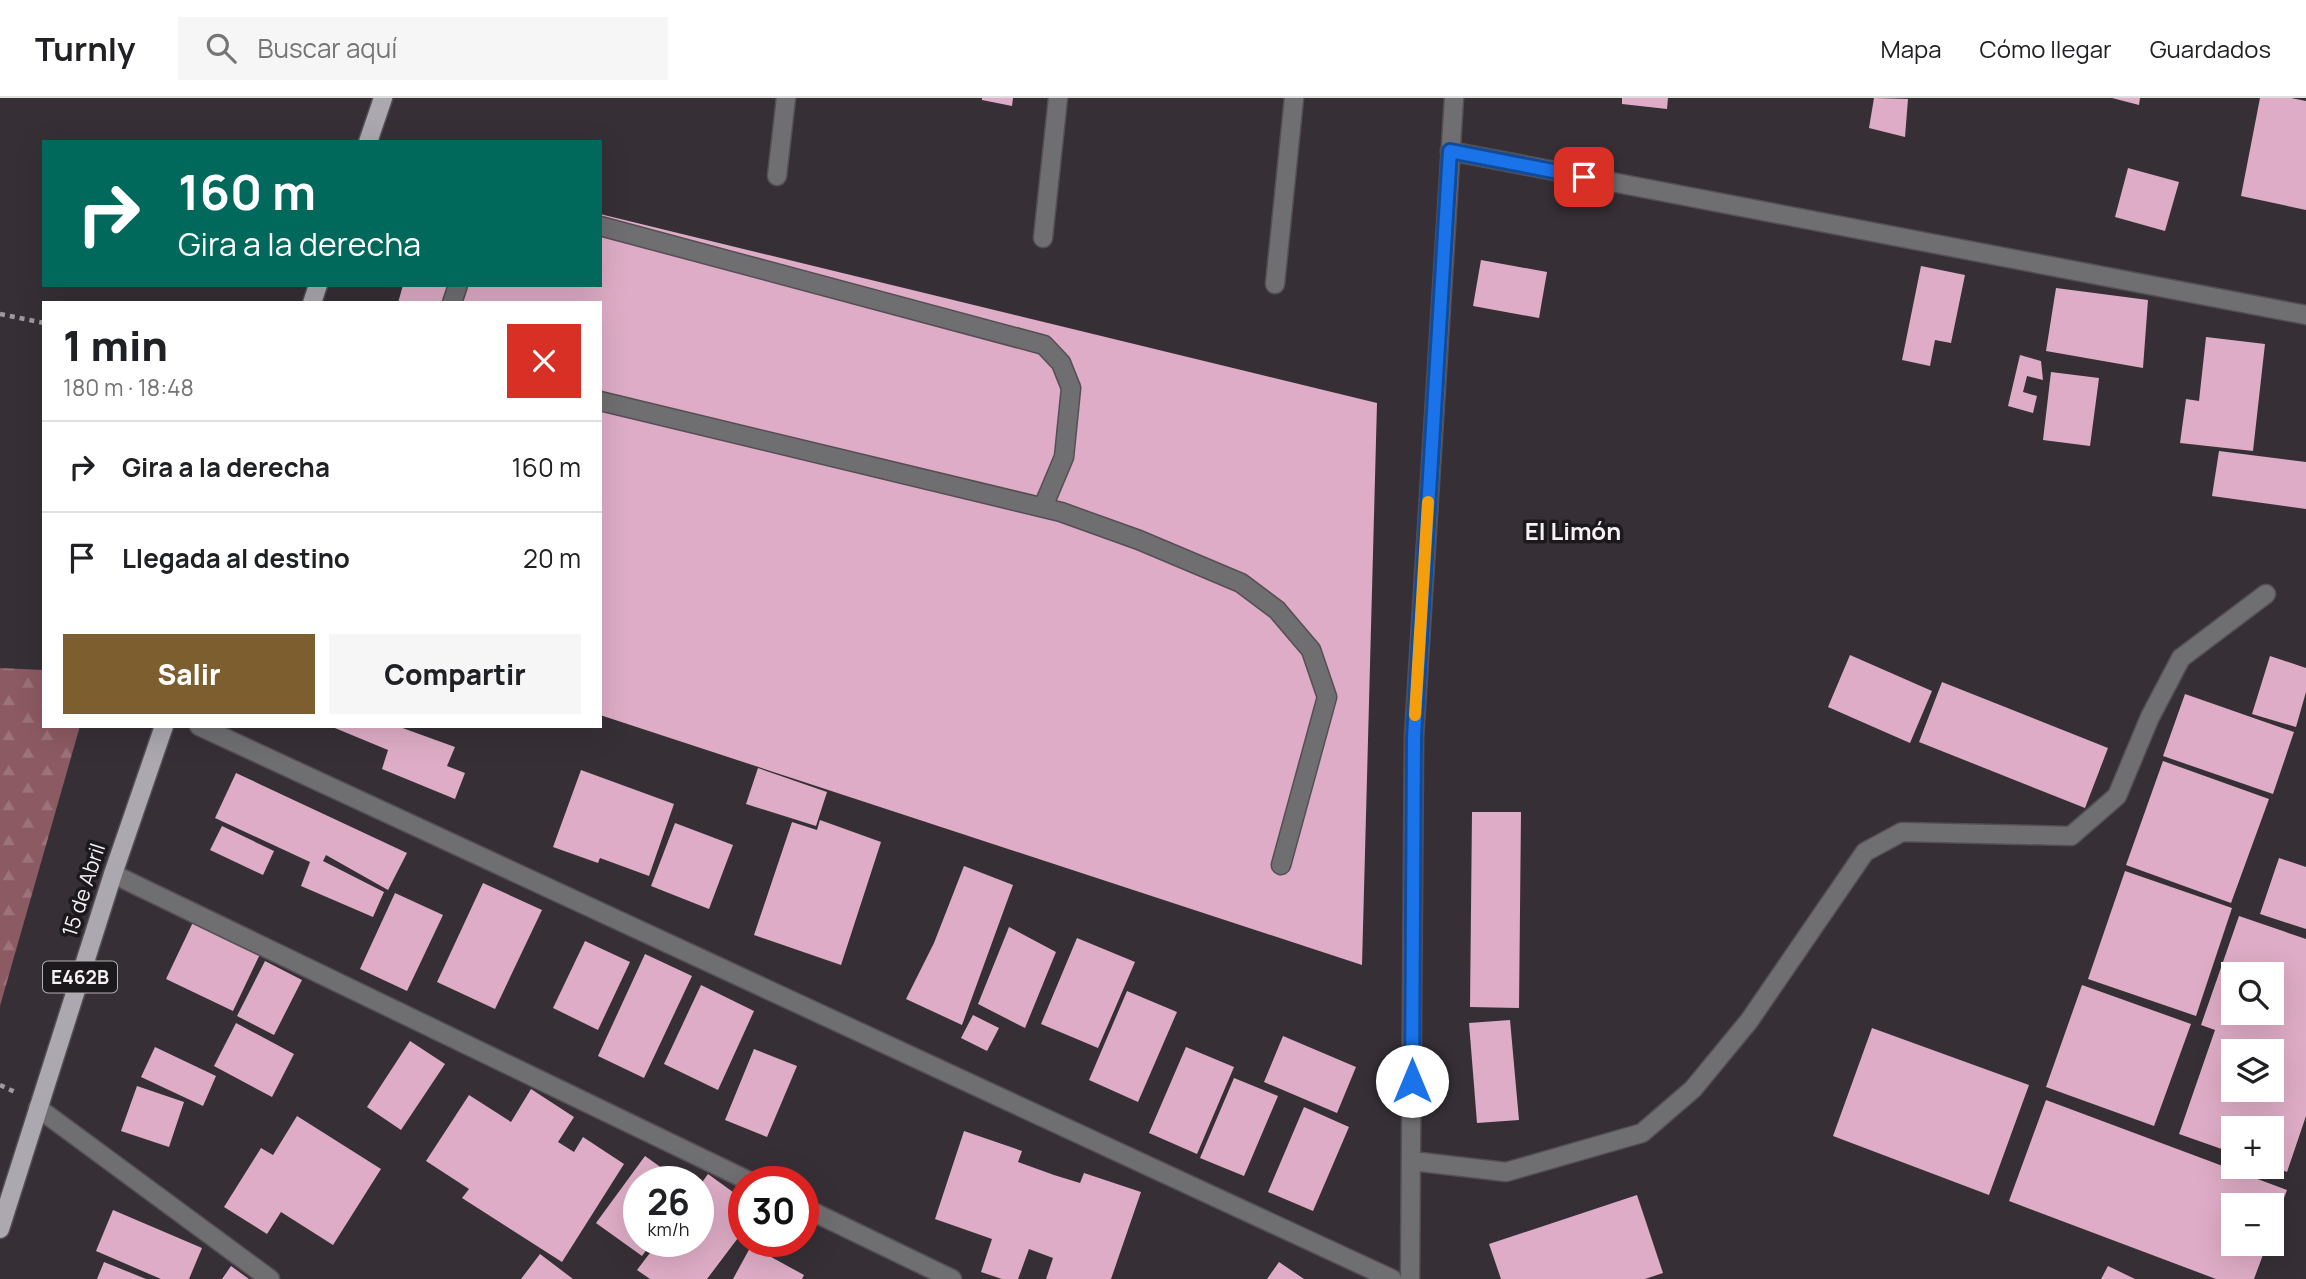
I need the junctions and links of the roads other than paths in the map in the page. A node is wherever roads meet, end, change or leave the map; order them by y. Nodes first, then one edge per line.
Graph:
1 (383, 98) edge
2 (786, 98) edge
3 (1058, 98) edge
4 (1294, 98) edge
5 (1454, 98) edge
6 (369, 140) edge
7 (1450, 151) junction
8 (777, 176) dead end
9 (602, 227) edge
10 (1043, 239) dead end
11 (1275, 284) dead end
12 (2306, 315) edge
13 (602, 401) edge
14 (1042, 507) junction
15 (2266, 594) dead end
16 (163, 728) edge
17 (203, 728) edge
18 (1281, 864) dead end
19 (113, 874) junction
20 (38, 1108) junction
21 (1412, 1161) junction
22 (728, 1171) edge
23 (819, 1215) edge
24 (0, 1229) edge
25 (1362, 1273) edge
26 (270, 1279) edge
27 (952, 1279) edge
28 (1392, 1279) edge
29 (1410, 1279) edge

1 - 6 main road
2 - 8 street
3 - 10 street
4 - 11 street
5 - 7 street
7 - 12 street
7 - 21 street
9 - 14 street
13 - 14 street
14 - 18 street
15 - 21 street
16 - 19 main road, 15 de Abril / E462B
17 - 25 street
19 - 20 main road, 15 de Abril / E462B
19 - 22 street
20 - 24 main road, 15 de Abril / E462B
20 - 26 street
21 - 29 street
23 - 27 street
25 - 28 street

